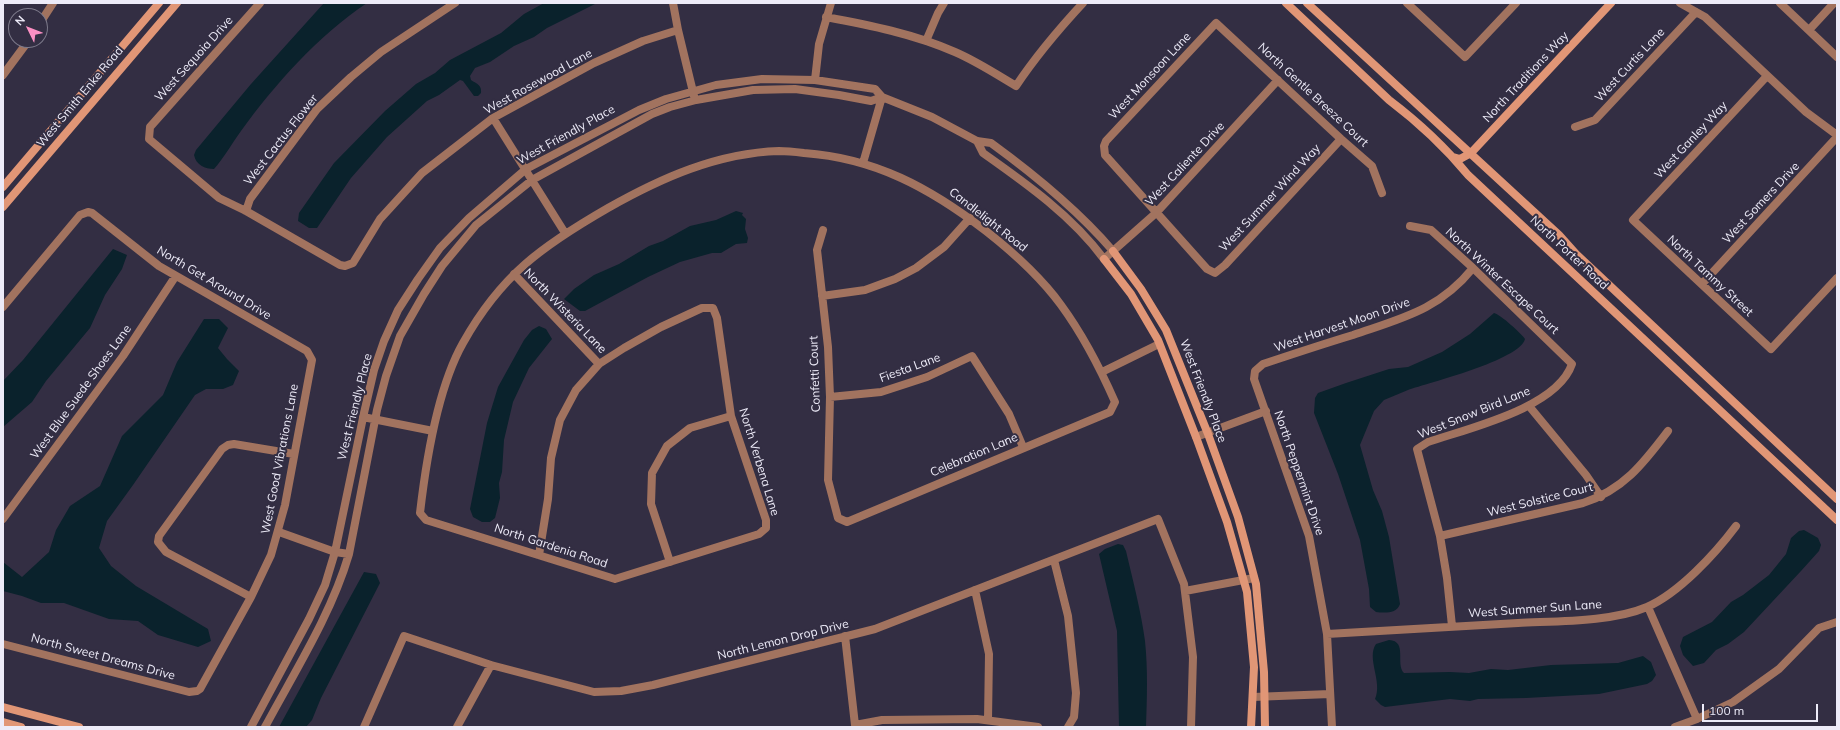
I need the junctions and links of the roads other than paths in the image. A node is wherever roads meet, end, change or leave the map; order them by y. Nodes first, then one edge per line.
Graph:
1 (158, 3) edge
2 (176, 3) edge
3 (260, 3) edge
4 (673, 3) edge
5 (831, 3) edge
6 (944, 3) edge
7 (1083, 3) edge
8 (1286, 3) edge
9 (1307, 3) edge
10 (1407, 3) edge
11 (1516, 3) edge
12 (1611, 3) edge
13 (1680, 3) edge
14 (1692, 3) edge
15 (1780, 3) edge
16 (1834, 3) edge
17 (453, 4) edge
18 (1696, 12) junction
19 (826, 17) junction
20 (1216, 23) joint
21 (678, 30) junction
22 (1809, 30) junction
23 (926, 41) junction
24 (23, 48) edge
25 (1837, 56) edge
26 (3, 75) edge
27 (1767, 76) junction
28 (815, 80) junction
29 (1278, 80) junction
30 (693, 91) junction
31 (882, 97) junction
32 (696, 100) junction
33 (493, 118) junction
34 (1575, 127) dead end
35 (1837, 136) edge
36 (1341, 139) junction
37 (977, 142) junction
38 (1471, 153) junction
39 (1453, 157) junction
40 (863, 163) junction
41 (526, 170) junction
42 (532, 180) junction
43 (3, 187) edge
44 (1382, 193) dead end
45 (3, 207) edge
46 (246, 211) junction
47 (1156, 213) junction
48 (970, 218) junction
49 (1633, 220) joint
50 (1410, 226) dead end
51 (823, 230) dead end
52 (565, 233) junction
53 (1113, 251) junction
54 (1104, 258) junction
55 (1472, 268) junction
56 (514, 274) junction
57 (175, 277) junction
58 (1837, 278) edge
59 (1702, 284) junction
60 (822, 296) junction
61 (3, 307) edge
62 (1159, 344) junction
63 (311, 356) joint
64 (599, 364) junction
65 (1572, 364) joint
66 (1255, 371) joint
67 (1102, 372) junction
68 (830, 397) junction
69 (1115, 402) joint
70 (1529, 406) junction
71 (1266, 411) junction
72 (731, 416) junction
73 (363, 417) junction
74 (375, 420) junction
75 (433, 431) junction
76 (1668, 431) dead end
77 (1208, 434) junction
78 (1196, 437) junction
79 (1023, 447) junction
80 (294, 454) junction
81 (1601, 497) junction
82 (1837, 499) edge
83 (420, 513) joint
84 (838, 518) joint
85 (3, 519) edge
86 (1837, 520) edge
87 (1736, 526) dead end
88 (766, 528) joint
89 (279, 532) junction
90 (1440, 536) junction
91 (335, 552) junction
92 (349, 554) junction
93 (539, 555) junction
94 (1054, 560) junction
95 (670, 562) junction
96 (1254, 578) junction
97 (1244, 580) junction
98 (975, 590) junction
99 (1185, 591) junction
100 (251, 597) junction
101 (1648, 607) junction
102 (1837, 622) edge
103 (1452, 626) junction
104 (1327, 634) junction
105 (845, 636) junction
106 (3, 644) edge
107 (492, 665) junction
108 (197, 691) joint
109 (1330, 694) junction
110 (1253, 697) junction
111 (1265, 698) junction
112 (3, 707) edge
113 (1697, 719) junction
114 (988, 720) junction
115 (3, 722) edge
116 (21, 727) edge
117 (79, 727) edge
118 (251, 727) edge
119 (265, 727) edge
120 (364, 727) edge
121 (457, 727) edge
122 (1038, 727) edge
123 (1068, 727) edge
124 (1191, 727) edge
125 (1251, 727) edge
126 (1265, 727) edge
127 (1332, 727) edge
128 (1676, 727) edge

1 - 43 street, West Smith Enke Road
2 - 45 street, West Smith Enke Road
3 - 46 street, West Sequoia Drive
4 - 21 street
5 - 19 street
6 - 23 street
7 - 23 street
8 - 39 street, North Porter Road
9 - 38 street, North Porter Road
10 - 11 street
12 - 38 street, North Traditions Way
13 - 18 street
14 - 18 street
15 - 22 street
16 - 22 street
17 - 46 street, West Cactus Flower
18 - 27 street
18 - 34 street, West Curtis Lane
19 - 23 street
19 - 28 street
20 - 29 street, North Gentle Breeze Court
20 - 47 street, West Monsoon Lane
21 - 30 street
21 - 33 street, West Rosewood Lane
22 - 25 street
24 - 26 street
27 - 35 street
27 - 49 street, West Ganley Way
28 - 30 street, West Friendly Place
28 - 31 street, West Friendly Place
29 - 36 street, North Gentle Breeze Court
29 - 47 street, West Caliente Drive
30 - 32 street
30 - 41 street, West Friendly Place
31 - 32 street, West Friendly Place
31 - 37 street, West Friendly Place
31 - 40 street
32 - 42 street, West Friendly Place
33 - 41 street
33 - 46 street, West Rosewood Lane
35 - 59 street, West Somers Drive
36 - 44 street, North Gentle Breeze Court
36 - 47 street, West Summer Wind Way
37 - 53 street, West Friendly Place
37 - 54 street, West Friendly Place
38 - 39 street
38 - 82 street, North Porter Road
39 - 86 street, North Porter Road
40 - 48 street, Candlelight Road
40 - 52 street, Candlelight Road
41 - 42 street
41 - 73 street, West Friendly Place
42 - 52 street
42 - 74 street, West Friendly Place
47 - 53 street, West Caliente Drive
48 - 60 street
48 - 67 street, Candlelight Road
49 - 59 street, North Tammy Street
50 - 55 street, North Winter Escape Court
51 - 60 street, Confetti Court
52 - 56 street, Candlelight Road
53 - 54 street, West Caliente Drive
53 - 77 street, West Friendly Place
54 - 62 street, West Friendly Place
55 - 65 street, North Winter Escape Court
55 - 66 street, West Harvest Moon Drive
56 - 64 street, North Wisteria Lane
56 - 75 street, Candlelight Road
57 - 61 street, North Get Around Drive
57 - 63 street, North Get Around Drive
57 - 85 street, West Blue Suede Shoes Lane
58 - 59 street, North Tammy Street
60 - 68 street, Confetti Court
62 - 67 street
62 - 78 street, West Friendly Place
63 - 80 street, West Good Vibrations Lane
64 - 72 street, North Verbena Lane
64 - 93 street
65 - 70 street, West Snow Bird Lane
66 - 71 street, North Peppermint Drive
67 - 69 street, Candlelight Road
68 - 79 street, Fiesta Lane
68 - 84 street, Confetti Court
69 - 79 street, Celebration Lane
70 - 81 street
70 - 90 street, West Snow Bird Lane
71 - 77 street
71 - 104 street, North Peppermint Drive
72 - 88 street, North Verbena Lane
72 - 95 street
73 - 74 street
73 - 91 street, West Friendly Place
74 - 75 street
74 - 92 street, West Friendly Place
75 - 83 street, Candlelight Road
76 - 81 street, West Solstice Court
77 - 78 street
77 - 96 street, West Friendly Place
78 - 97 street, West Friendly Place
79 - 84 street, Celebration Lane
80 - 89 street, West Good Vibrations Lane
80 - 100 street
81 - 90 street, West Solstice Court
83 - 93 street, North Gardenia Road
87 - 101 street, West Summer Sun Lane
88 - 95 street, North Gardenia Road
89 - 91 street
89 - 100 street, West Good Vibrations Lane
90 - 103 street
91 - 92 street
91 - 118 street, West Friendly Place
92 - 119 street, West Friendly Place
93 - 95 street, North Gardenia Road
94 - 98 street, North Lemon Drop Drive
94 - 99 street, North Lemon Drop Drive
94 - 123 street
96 - 97 street
96 - 111 street, West Friendly Place
97 - 99 street
97 - 110 street, West Friendly Place
98 - 105 street, North Lemon Drop Drive
98 - 114 street
99 - 124 street
100 - 108 street, West Good Vibrations Lane
101 - 103 street, West Summer Sun Lane
101 - 113 street
102 - 113 street
103 - 104 street, West Summer Sun Lane
104 - 109 street, North Peppermint Drive
105 - 107 street, North Lemon Drop Drive
105 - 114 street
106 - 108 street, North Sweet Dreams Drive
107 - 120 street, North Lemon Drop Drive
107 - 121 street
109 - 111 street
109 - 127 street, North Peppermint Drive
110 - 111 street
110 - 125 street, West Friendly Place
111 - 126 street, West Friendly Place
112 - 117 street
113 - 128 street
114 - 122 street
115 - 116 street

